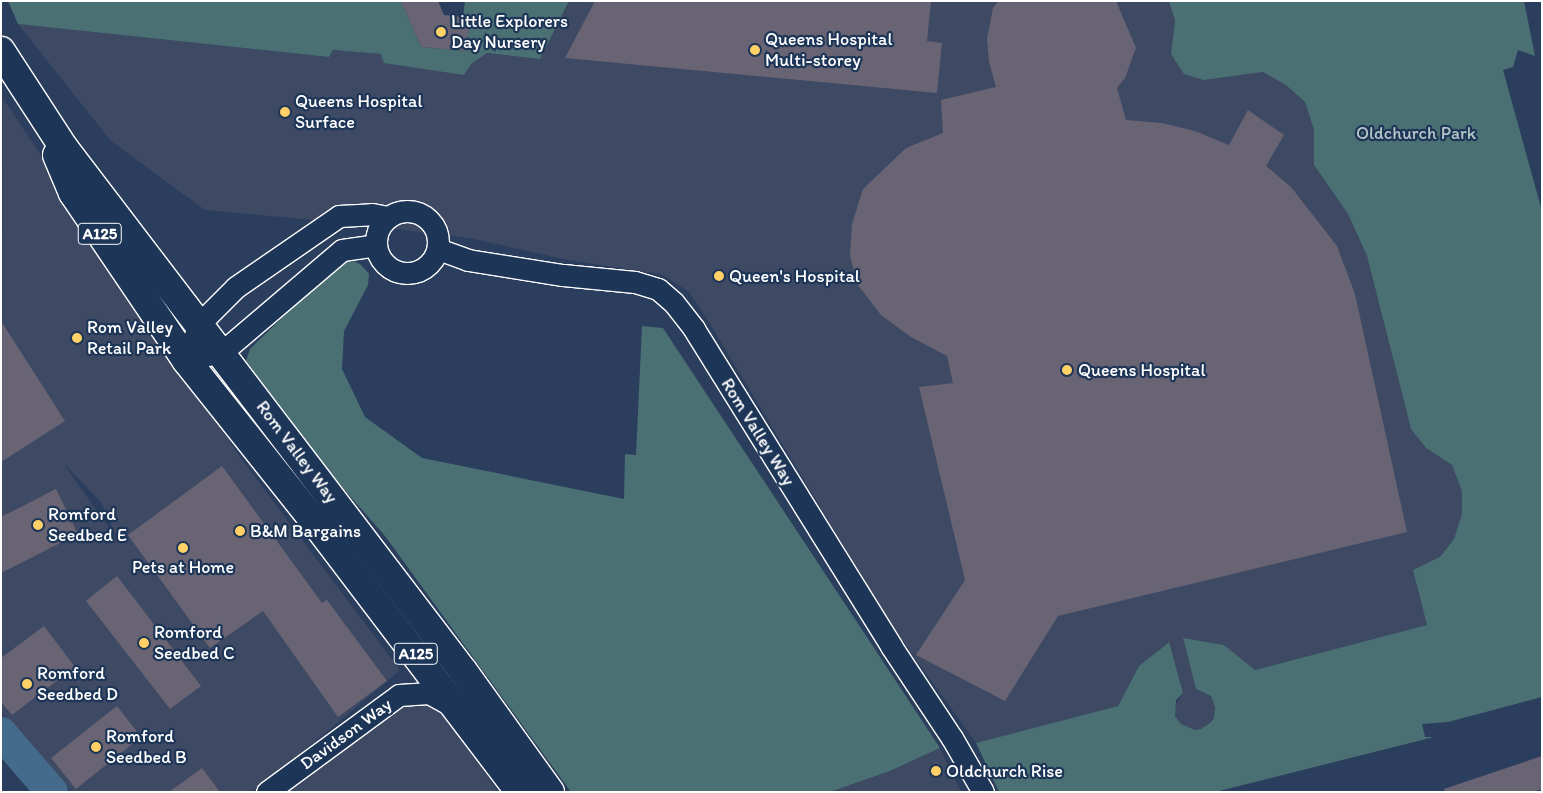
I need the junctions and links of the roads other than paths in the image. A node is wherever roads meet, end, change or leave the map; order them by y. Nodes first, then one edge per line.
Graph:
1 (1, 51) edge
2 (32, 99) junction
3 (388, 217) junction
4 (376, 244) junction
5 (438, 249) junction
6 (199, 324) junction
7 (222, 352) junction
8 (186, 360) junction
9 (457, 708) junction
10 (267, 792) edge
11 (520, 792) edge
12 (550, 792) edge
13 (983, 792) edge

1 - 2 main road, Rom Valley Way / A125
2 - 6 main road, Rom Valley Way / A125
2 - 8 main road, Rom Valley Way / A125
3 - 4 street
3 - 5 street
3 - 6 street
4 - 5 street
4 - 7 street
5 - 13 street, Rom Valley Way
6 - 7 main road, Rom Valley Way / A125
6 - 8 street
7 - 8 street
7 - 12 main road, Rom Valley Way / A125
8 - 9 main road, Rom Valley Way / A125
9 - 10 street, Davidson Way
9 - 11 main road, Rom Valley Way / A125

